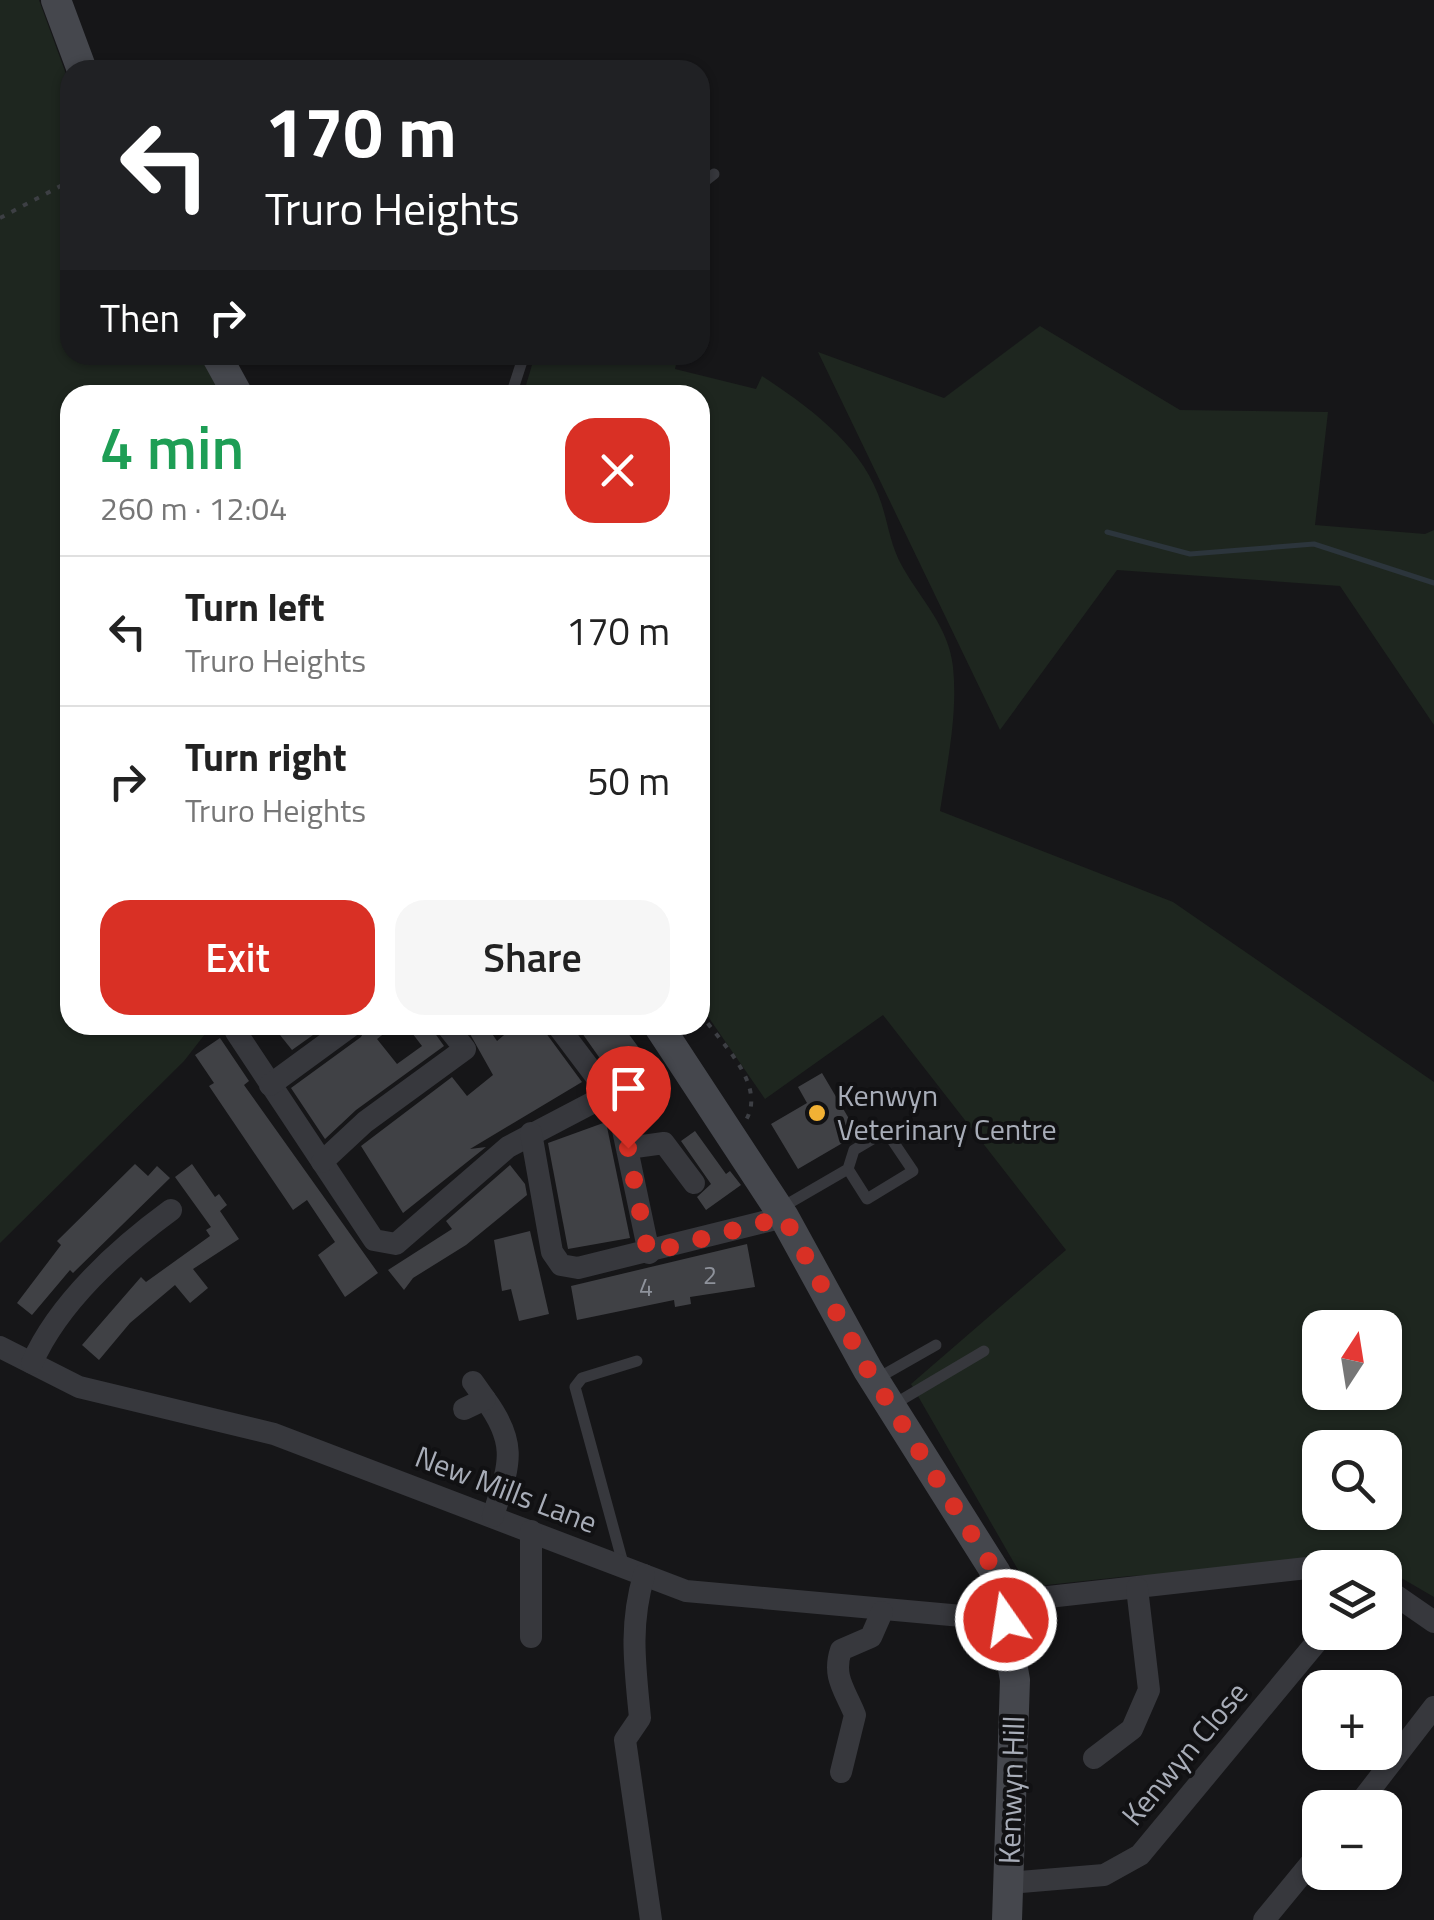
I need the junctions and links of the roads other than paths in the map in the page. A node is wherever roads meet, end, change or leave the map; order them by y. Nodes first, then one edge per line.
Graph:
1 (56, 0) edge
2 (78, 60) edge
3 (714, 174) dead end
4 (710, 177) edge
5 (238, 1035) edge
6 (338, 1035) edge
7 (454, 1035) edge
8 (565, 1035) edge
9 (665, 1035) edge
10 (270, 1085) junction
11 (609, 1094) junction
12 (531, 1133) junction
13 (508, 1147) junction
14 (628, 1148) junction
15 (322, 1162) junction
16 (848, 1168) junction
17 (538, 1174) junction
18 (694, 1182) dead end
19 (170, 1210) dead end
20 (782, 1213) junction
21 (648, 1253) junction
22 (936, 1345) dead end
23 (0, 1347) edge
24 (984, 1351) dead end
25 (637, 1361) dead end
26 (32, 1363) junction
27 (874, 1380) junction
28 (474, 1397) dead end
29 (891, 1406) junction
30 (493, 1516) junction
31 (530, 1531) junction
32 (1302, 1569) edge
33 (634, 1571) junction
34 (1136, 1588) junction
35 (1402, 1600) edge
36 (1005, 1611) junction
37 (882, 1612) junction
38 (1434, 1622) edge
39 (531, 1637) dead end
40 (1310, 1650) edge
41 (1434, 1706) edge
42 (1094, 1758) dead end
43 (841, 1772) dead end
44 (1370, 1790) edge
45 (1302, 1874) edge
46 (1009, 1883) junction
47 (651, 1920) edge
48 (1007, 1920) edge
49 (1264, 1920) edge

1 - 2 main road
3 - 4 lane
5 - 10 street
6 - 10 street
7 - 15 street
8 - 11 street
9 - 20 main road, Kenwyn Hill
10 - 15 street
11 - 12 street
11 - 14 street
12 - 13 street
12 - 17 street
13 - 15 street
13 - 17 street
14 - 18 street
14 - 21 street
16 - 16 lane
16 - 20 lane
17 - 21 street
19 - 26 street
20 - 21 street
20 - 27 main road, Kenwyn Hill
22 - 27 lane
23 - 26 street, New Mills Lane
24 - 29 lane
25 - 33 lane
26 - 30 street, New Mills Lane
27 - 29 main road, Kenwyn Hill
28 - 30 street
29 - 36 main road, Kenwyn Hill
30 - 31 street, New Mills Lane
31 - 33 street, New Mills Lane
31 - 39 street
32 - 34 street, New Mills Lane
33 - 37 street, New Mills Lane
33 - 47 street
34 - 36 street, New Mills Lane
34 - 42 street
35 - 38 street
36 - 37 street, New Mills Lane
36 - 46 main road, Kenwyn Hill
37 - 43 street
40 - 46 street, Kenwyn Close
41 - 44 street
45 - 49 street
46 - 48 main road, Kenwyn Hill

